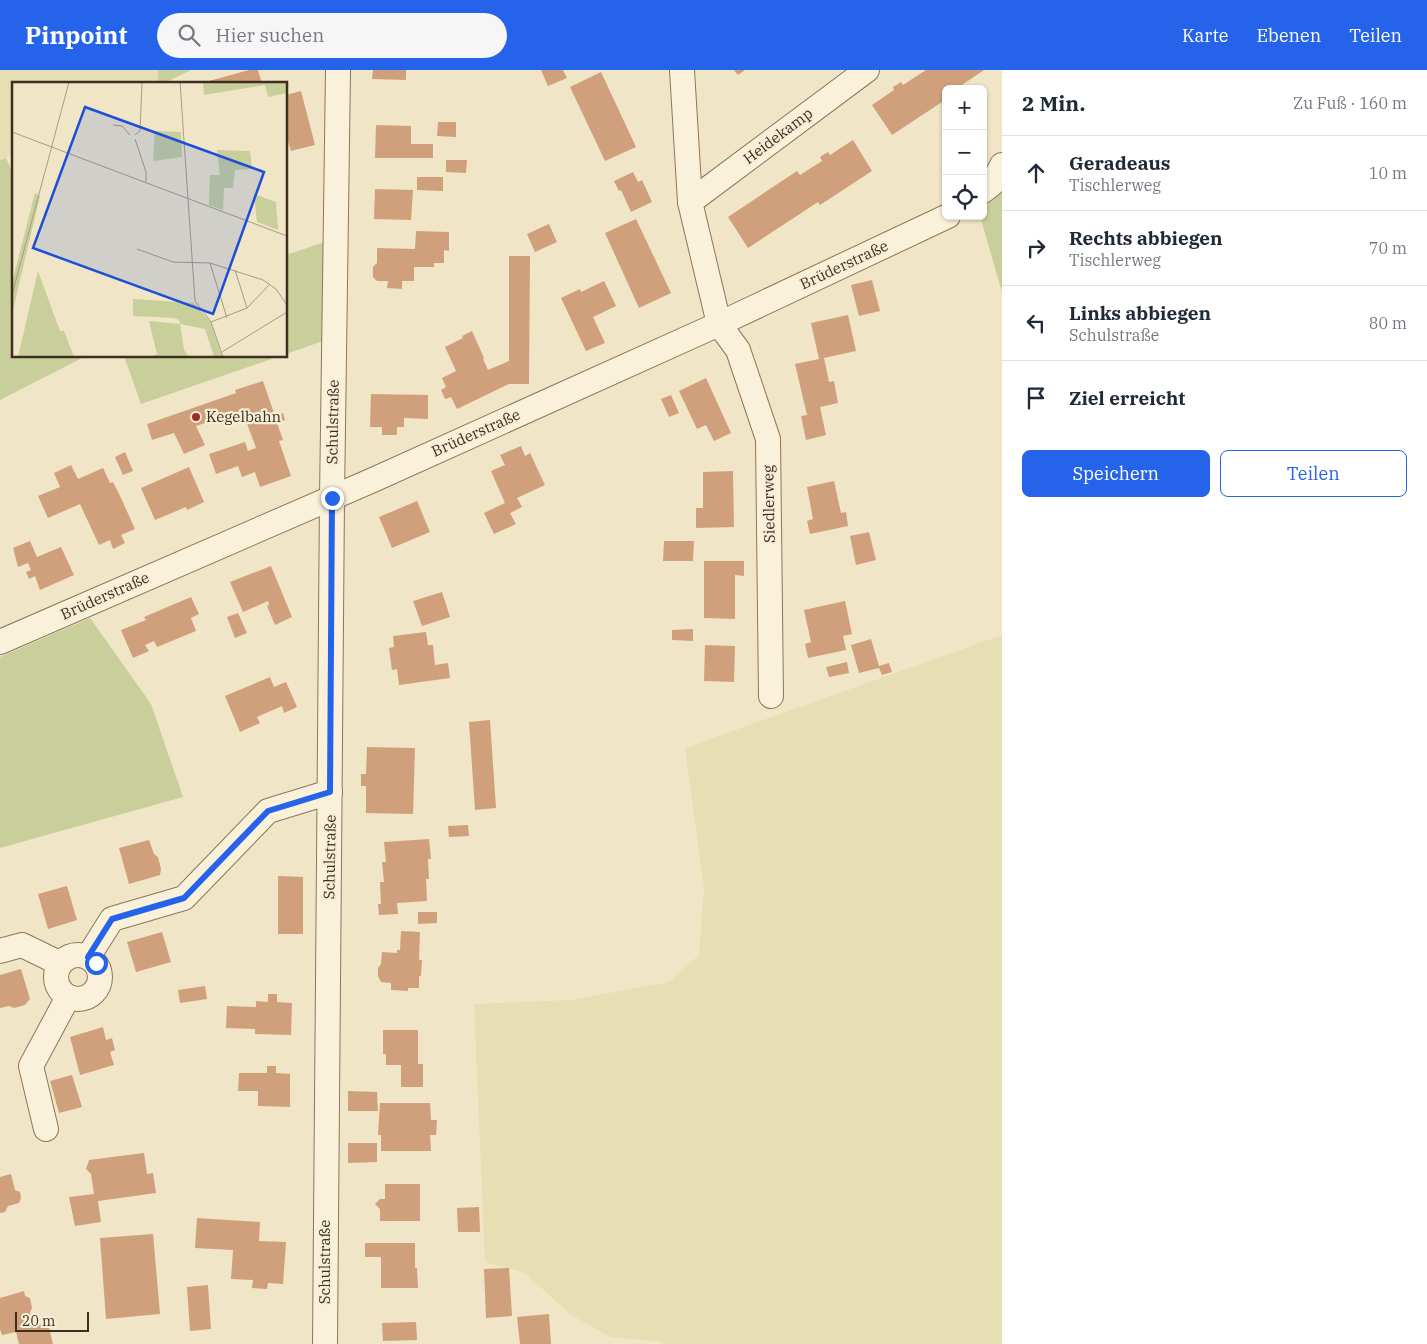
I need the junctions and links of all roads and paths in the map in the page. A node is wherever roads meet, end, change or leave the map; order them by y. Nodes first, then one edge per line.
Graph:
1 (338, 70) edge
2 (682, 70) edge
3 (867, 70) edge
4 (1002, 165) edge
5 (987, 188) edge
6 (690, 202) junction
7 (942, 219) edge
8 (719, 324) junction
9 (332, 498) junction
10 (0, 642) edge
11 (771, 696) dead end
12 (330, 792) junction
13 (0, 951) edge
14 (88, 957) junction
15 (59, 964) junction
16 (68, 997) junction
17 (46, 1129) dead end
18 (325, 1344) edge

1 - 9 street, Schulstraße
2 - 6 street
3 - 6 street, Heidekamp
4 - 5 street
6 - 8 street
7 - 8 street, Brüderstraße
8 - 9 street, Brüderstraße
8 - 11 street, Siedlerweg
9 - 10 street, Brüderstraße
9 - 12 street, Schulstraße
12 - 14 street
12 - 18 street, Schulstraße
13 - 15 street
14 - 15 street
14 - 16 street
15 - 16 street
16 - 17 street

